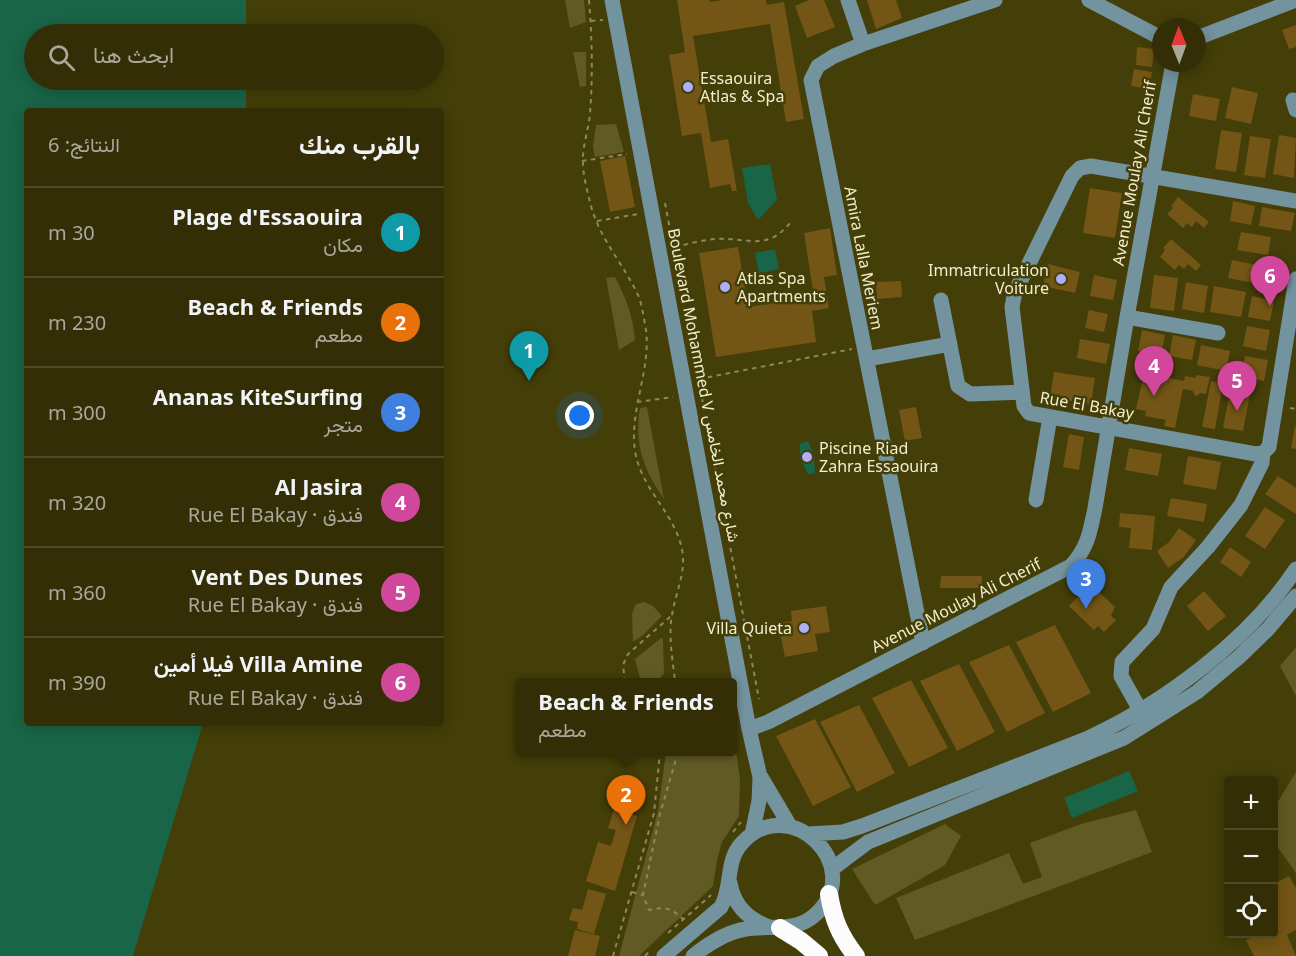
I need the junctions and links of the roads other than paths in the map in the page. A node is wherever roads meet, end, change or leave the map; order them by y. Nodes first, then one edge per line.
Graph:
1 (612, 0) edge
2 (848, 0) edge
3 (995, 0) edge
4 (1089, 0) edge
5 (1296, 0) edge
6 (1152, 33) edge
7 (1206, 35) edge
8 (863, 44) junction
9 (1171, 72) edge
10 (1151, 178) junction
11 (1296, 201) edge
12 (1296, 279) edge
13 (940, 300) dead end
14 (1127, 317) junction
15 (1218, 333) dead end
16 (950, 344) junction
17 (865, 353) junction
18 (1022, 392) junction
19 (1050, 417) junction
20 (1109, 426) junction
21 (1263, 453) junction
22 (1036, 500) dead end
23 (1296, 569) edge
24 (1296, 596) edge
25 (923, 643) junction
26 (1140, 710) junction
27 (749, 729) junction
28 (760, 777) junction
29 (790, 826) junction
30 (752, 834) junction
31 (809, 834) junction
32 (832, 869) junction
33 (729, 880) junction
34 (829, 894) junction
35 (775, 928) junction
36 (658, 952) edge
37 (693, 956) edge
38 (819, 956) edge
39 (856, 956) edge

1 - 27 street, Boulevard Mohammed V شارع محمد الخامس
2 - 8 street
3 - 8 street, Amira Lalla Meriem
4 - 6 street
5 - 7 street
8 - 17 street, Amira Lalla Meriem
9 - 10 street, Avenue Moulay Ali Cherif
10 - 11 street, Rue El Bakay
10 - 14 street, Avenue Moulay Ali Cherif
10 - 18 street, Rue El Bakay
12 - 21 street
13 - 16 street
14 - 15 street
14 - 20 street, Avenue Moulay Ali Cherif
16 - 17 street
16 - 18 street
17 - 25 street, Amira Lalla Meriem
18 - 19 street, Rue El Bakay
19 - 20 street, Rue El Bakay
19 - 22 street
20 - 21 street, Rue El Bakay
20 - 25 street, Avenue Moulay Ali Cherif
21 - 26 street
23 - 26 street
24 - 32 street
25 - 27 street, Avenue Moulay Ali Cherif
26 - 31 street
27 - 28 street, Boulevard Mohammed V شارع محمد الخامس
28 - 29 street
28 - 30 street
29 - 30 street
29 - 31 street
30 - 33 street
31 - 32 street
32 - 34 street
33 - 35 street
33 - 36 street
34 - 35 street
34 - 39 highway
35 - 37 street
35 - 38 highway

